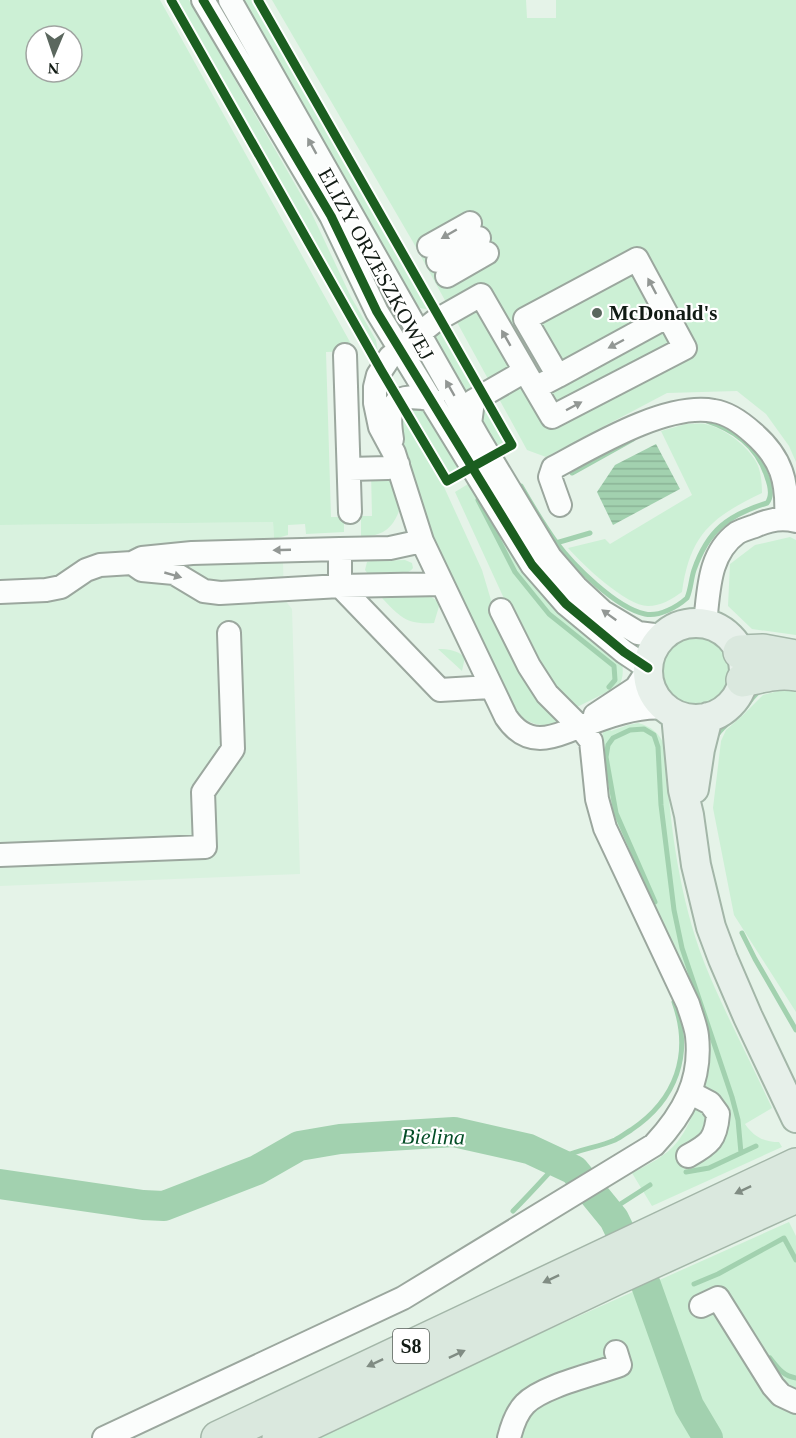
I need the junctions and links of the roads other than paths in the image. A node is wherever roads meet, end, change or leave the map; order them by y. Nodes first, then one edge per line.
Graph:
1 (203, 0) edge
2 (230, 0) edge
3 (479, 238) dead end
4 (438, 261) dead end
5 (668, 316) junction
6 (427, 328) junction
7 (345, 355) dead end
8 (391, 358) junction
9 (435, 363) junction
10 (558, 376) junction
11 (530, 380) junction
12 (433, 400) junction
13 (470, 424) junction
14 (396, 459) junction
15 (349, 464) junction
16 (560, 505) dead end
17 (350, 513) dead end
18 (791, 520) edge
19 (422, 541) junction
20 (340, 549) junction
21 (132, 563) junction
22 (442, 584) junction
23 (340, 586) junction
24 (0, 592) edge
25 (501, 610) dead end
26 (705, 623) junction
27 (229, 633) dead end
28 (662, 636) junction
29 (796, 657) edge
30 (742, 666) junction
31 (648, 669) junction
32 (796, 674) edge
33 (490, 687) junction
34 (671, 711) junction
35 (708, 717) junction
36 (580, 727) junction
37 (689, 815) junction
38 (0, 855) edge
39 (691, 1093) junction
40 (795, 1116) edge
41 (688, 1156) dead end
42 (796, 1165) edge
43 (796, 1197) edge
44 (650, 1248) junction
45 (610, 1266) junction
46 (701, 1306) dead end
47 (616, 1352) dead end
48 (796, 1402) edge
49 (104, 1438) edge
50 (218, 1438) edge
51 (279, 1438) edge
52 (509, 1438) edge

1 - 8 street, ELIZY ORZESZKOWEJ
6 -> 2 street, ELIZY ORZESZKOWEJ
3 -> 4 street
5 -> 10 street
5 -> 10 street
11 -> 5 street
6 - 8 street
6 - 9 street, ELIZY ORZESZKOWEJ
11 -> 6 street
7 - 15 street
8 - 9 street
8 - 12 street, ELIZY ORZESZKOWEJ
8 - 14 street
13 -> 9 street, ELIZY ORZESZKOWEJ
10 - 11 street
11 - 13 street
12 - 14 street
12 - 31 street, ELIZY ORZESZKOWEJ
28 -> 13 street, ELIZY ORZESZKOWEJ
14 - 15 street
14 - 19 street
15 - 17 street
16 - 18 street
18 - 26 street
19 - 20 street
19 - 22 street
20 -> 21 street
20 - 23 street
21 -> 23 street
21 - 24 street
22 - 23 street
22 - 33 street
23 - 33 street
25 - 36 street
26 - 28 main road
26 - 30 main road
27 - 38 street
28 - 31 main road
29 - 30 highway
30 - 32 highway
30 - 35 main road
31 - 34 main road
31 - 36 street
33 - 36 street
34 - 35 main road
34 - 36 street
34 - 37 main road
35 - 37 main road
36 - 39 street
37 - 40 main road
39 - 41 street
39 - 49 street
42 -> 44 highway, S8
43 - 44 highway, S8
44 - 45 highway, S8
45 -> 50 highway, S8
51 -> 45 highway, S8
46 - 48 street
47 - 52 street

